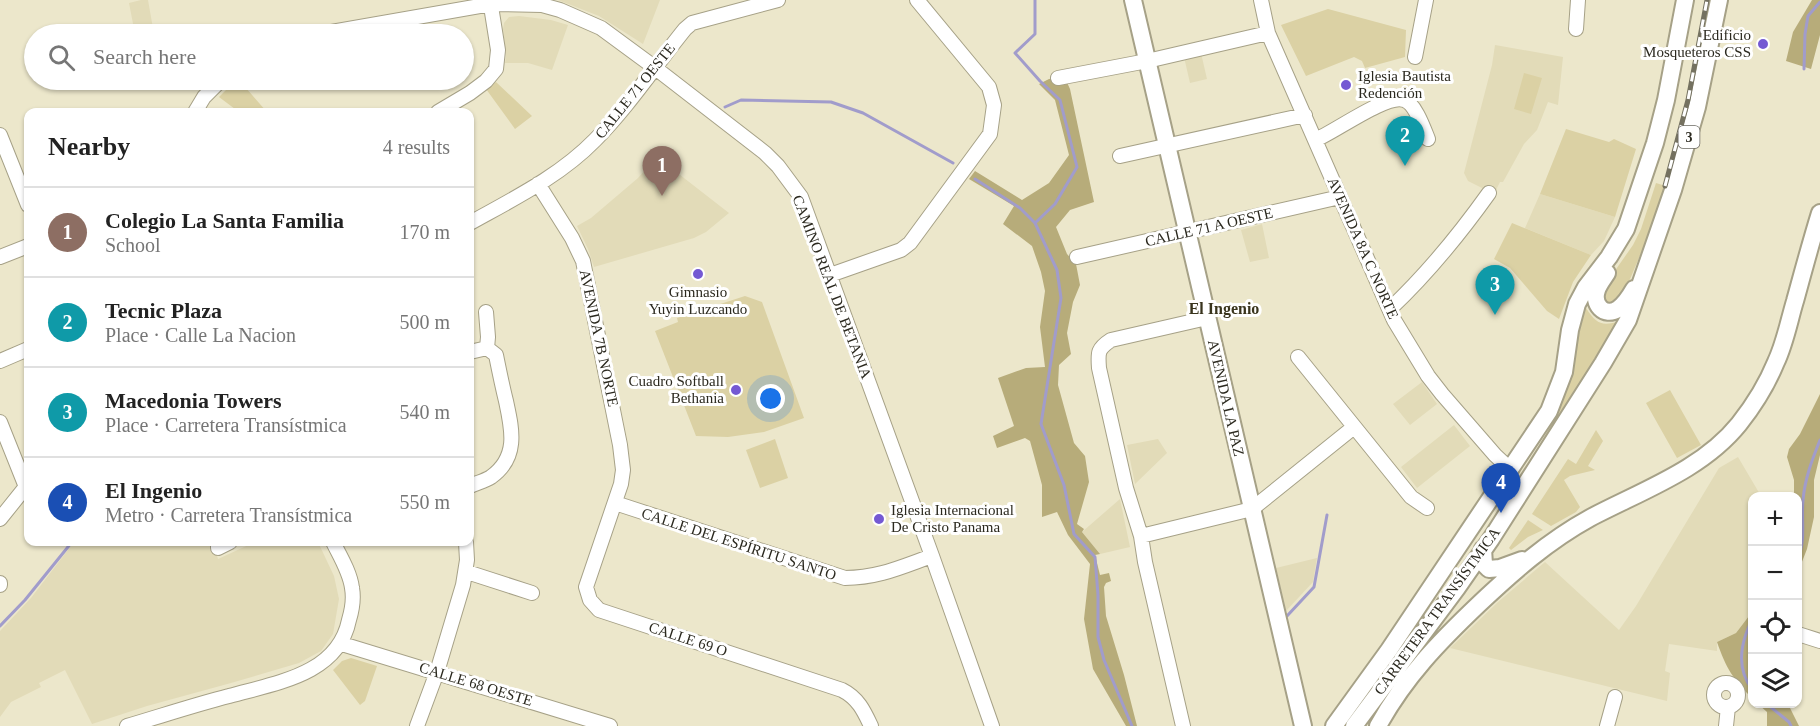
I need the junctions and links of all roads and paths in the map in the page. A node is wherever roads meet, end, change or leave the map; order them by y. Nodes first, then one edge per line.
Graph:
1 (778, 0) edge
2 (917, 0) edge
3 (1133, 0) edge
4 (1261, 0) edge
5 (1426, 0) edge
6 (1578, 0) edge
7 (1685, 0) edge
8 (1719, 0) edge
9 (491, 2) edge
10 (373, 24) edge
11 (1576, 29) dead end
12 (1268, 33) junction
13 (1415, 57) dead end
14 (1147, 61) junction
15 (654, 67) junction
16 (1058, 78) dead end
17 (212, 90) edge
18 (474, 90) edge
19 (474, 90) edge
20 (198, 108) edge
21 (445, 108) edge
22 (1305, 115) junction
23 (0, 135) edge
24 (1428, 139) dead end
25 (1315, 140) junction
26 (1167, 146) junction
27 (1120, 156) dead end
28 (538, 184) junction
29 (1641, 185) junction
30 (1489, 193) dead end
31 (24, 195) edge
32 (1340, 197) junction
33 (1820, 213) edge
34 (474, 221) edge
35 (1187, 231) junction
36 (24, 248) edge
37 (0, 257) edge
38 (1077, 257) dead end
39 (1646, 271) junction
40 (830, 275) junction
41 (1390, 309) junction
42 (486, 312) dead end
43 (1207, 318) junction
44 (487, 348) junction
45 (474, 351) edge
46 (24, 352) edge
47 (1298, 357) dead end
48 (0, 361) edge
49 (0, 422) edge
50 (1354, 427) junction
51 (1511, 470) junction
52 (24, 479) edge
53 (474, 484) edge
54 (24, 490) edge
55 (615, 503) junction
56 (1427, 508) dead end
57 (1252, 509) junction
58 (0, 519) edge
59 (1141, 537) junction
60 (335, 546) edge
61 (466, 546) edge
62 (1484, 549) junction
63 (932, 555) junction
64 (1534, 556) junction
65 (467, 572) junction
66 (532, 593) dead end
67 (1802, 636) edge
68 (1820, 641) edge
69 (342, 644) junction
70 (437, 672) junction
71 (1614, 697) dead end
72 (1728, 707) dead end
73 (127, 726) edge
74 (417, 726) edge
75 (610, 726) edge
76 (871, 726) edge
77 (992, 726) edge
78 (1183, 726) edge
79 (1303, 726) edge
80 (1334, 726) edge
81 (1354, 726) edge
82 (1378, 726) edge
83 (1607, 726) edge
84 (1726, 726) edge

1 - 15 street, CALLE 71 OESTE
2 - 40 street
3 - 14 main road, AVENIDA LA PAZ
4 - 12 street, AVENIDA 8A C NORTE
5 - 13 street
6 - 11 street
7 - 29 main road, CARRETERA TRANSÍSTMICA / 3
8 - 39 main road, CARRETERA TRANSÍSTMICA / 3
9 - 10 street, CAMINO REAL DE BETANIA
9 - 15 street, CAMINO REAL DE BETANIA
9 - 18 street
12 - 14 street
12 - 22 street, AVENIDA 8A C NORTE
14 - 16 street
14 - 26 main road, AVENIDA LA PAZ
15 - 28 street, CALLE 71 OESTE
15 - 40 street, CAMINO REAL DE BETANIA
17 - 20 street
19 - 21 street
22 - 25 street, AVENIDA 8A C NORTE
22 - 26 street
23 - 31 street
24 - 25 street
25 - 32 street, AVENIDA 8A C NORTE
26 - 27 street
26 - 35 main road, AVENIDA LA PAZ
28 - 34 street, CALLE 71 OESTE
28 - 55 street, AVENIDA 7B NORTE
29 - 39 main road
29 - 51 main road, CARRETERA TRANSÍSTMICA / 3
30 - 41 street
32 - 35 street, CALLE 71 A OESTE
32 - 41 street, AVENIDA 8A C NORTE
33 - 64 main road
35 - 38 street, CALLE 71 A OESTE
35 - 43 main road, AVENIDA LA PAZ
36 - 37 street
39 - 62 main road, CARRETERA TRANSÍSTMICA / 3
40 - 63 street, CAMINO REAL DE BETANIA
41 - 51 street, AVENIDA 8A C NORTE
42 - 44 street
43 - 57 main road, AVENIDA LA PAZ
43 - 59 street
44 - 45 street
44 - 53 street
46 - 48 street
47 - 50 street
49 - 52 street
50 - 56 street
50 - 57 street
51 - 80 main road, CARRETERA TRANSÍSTMICA / 3
54 - 58 street
55 - 63 street, CALLE DEL ESPÍRITU SANTO
55 - 76 street, CALLE 69 O
57 - 59 street
57 - 79 main road, AVENIDA LA PAZ
59 - 78 street
60 - 69 street
61 - 65 street
62 - 64 main road
62 - 81 main road, CARRETERA TRANSÍSTMICA / 3
63 - 77 street, CAMINO REAL DE BETANIA
64 - 82 main road
65 - 66 street
65 - 70 street
67 - 68 street
69 - 70 street, CALLE 68 OESTE
69 - 73 street
70 - 74 street
70 - 75 street, CALLE 68 OESTE
71 - 83 street
72 - 84 street

